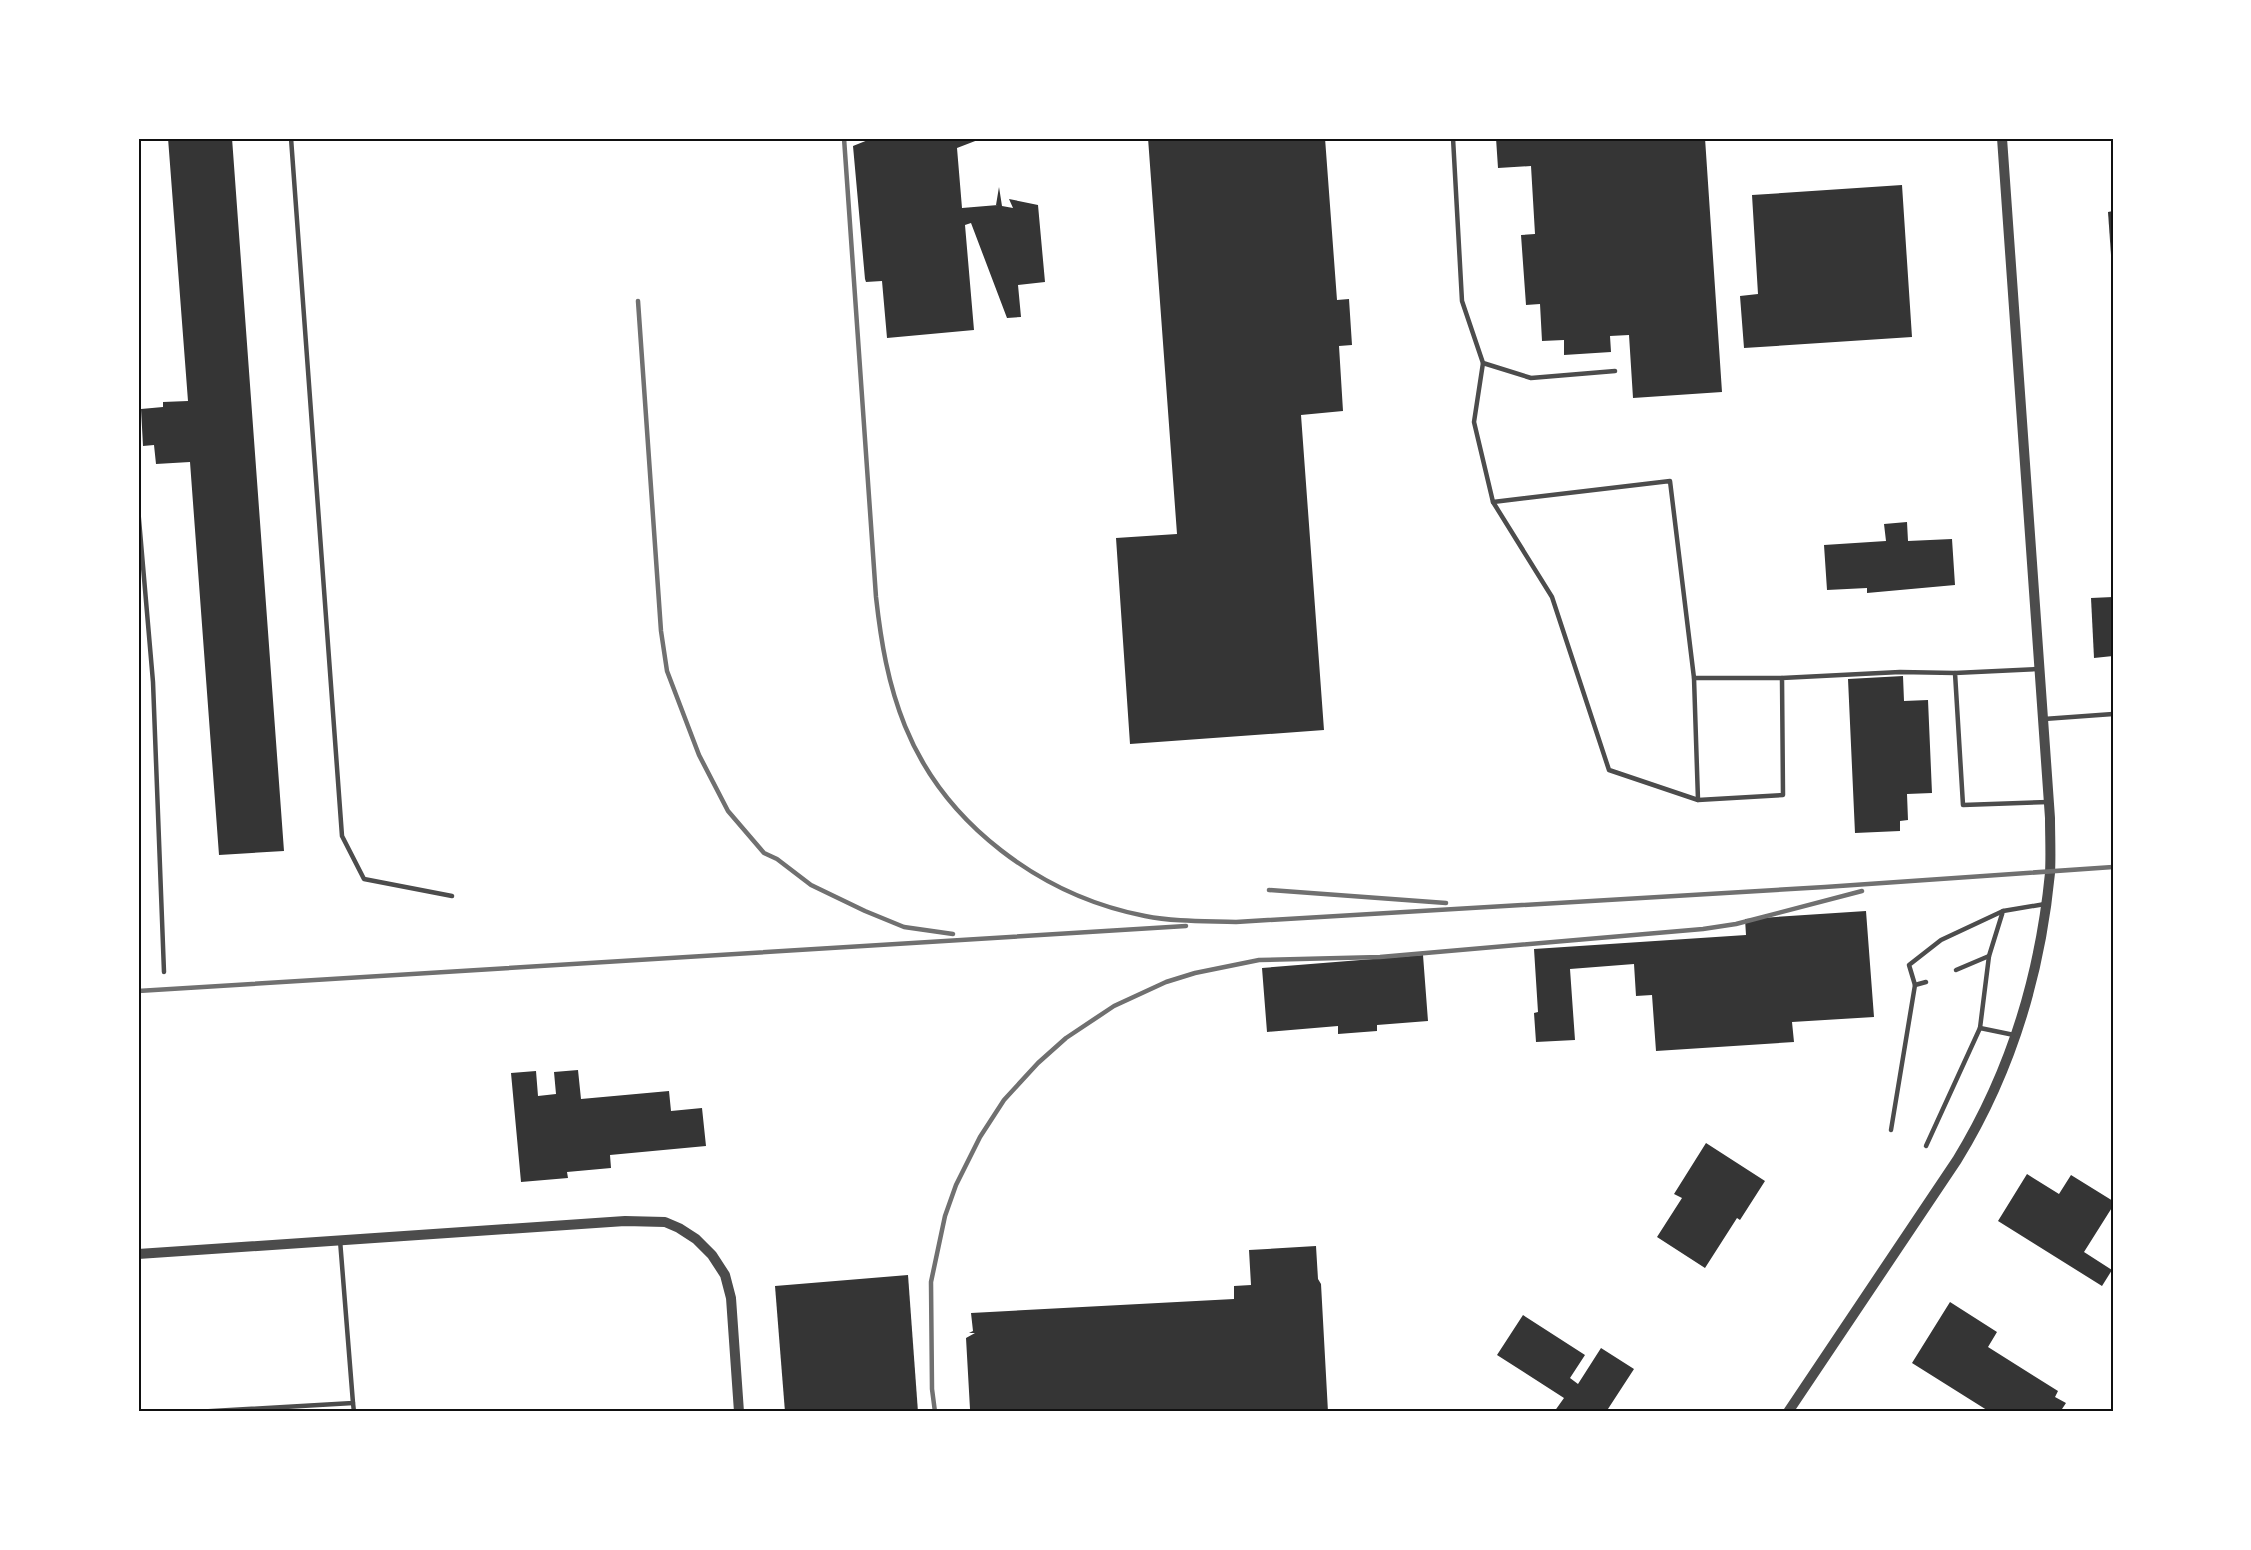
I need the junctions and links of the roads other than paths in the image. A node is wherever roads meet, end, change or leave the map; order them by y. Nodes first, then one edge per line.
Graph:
1 (291, 138) edge
2 (1453, 138) edge
3 (2002, 138) edge
4 (1483, 363) junction
5 (1616, 370) dead end
6 (1493, 502) junction
7 (138, 508) edge
8 (2040, 669) junction
9 (1955, 673) junction
10 (1694, 678) junction
11 (1782, 678) junction
12 (2113, 714) edge
13 (2043, 719) junction
14 (1698, 800) junction
15 (2049, 802) junction
16 (452, 896) dead end
17 (2045, 904) junction
18 (2003, 910) junction
19 (1989, 956) junction
20 (1956, 970) dead end
21 (164, 972) dead end
22 (1926, 982) dead end
23 (1916, 985) junction
24 (1980, 1028) junction
25 (2016, 1035) junction
26 (1891, 1130) dead end
27 (1926, 1146) dead end
28 (340, 1240) junction
29 (138, 1254) edge
30 (353, 1402) junction
31 (195, 1412) edge
32 (354, 1412) edge
33 (739, 1412) edge
34 (1788, 1412) edge

1 - 16 lane
2 - 4 lane
3 - 8 street
4 - 5 lane
4 - 6 lane
6 - 10 lane
6 - 14 lane
7 - 21 lane
8 - 9 lane
8 - 13 street
9 - 11 lane
9 - 15 lane
10 - 11 lane
10 - 14 lane
11 - 14 lane
12 - 13 lane
13 - 15 street
15 - 17 street
17 - 18 lane
17 - 25 street
18 - 19 lane
18 - 23 lane
19 - 20 lane
19 - 24 lane
22 - 23 lane
23 - 26 lane
24 - 25 lane
24 - 27 lane
25 - 34 street
28 - 29 street
28 - 30 lane
28 - 33 street
30 - 31 lane
30 - 32 lane

